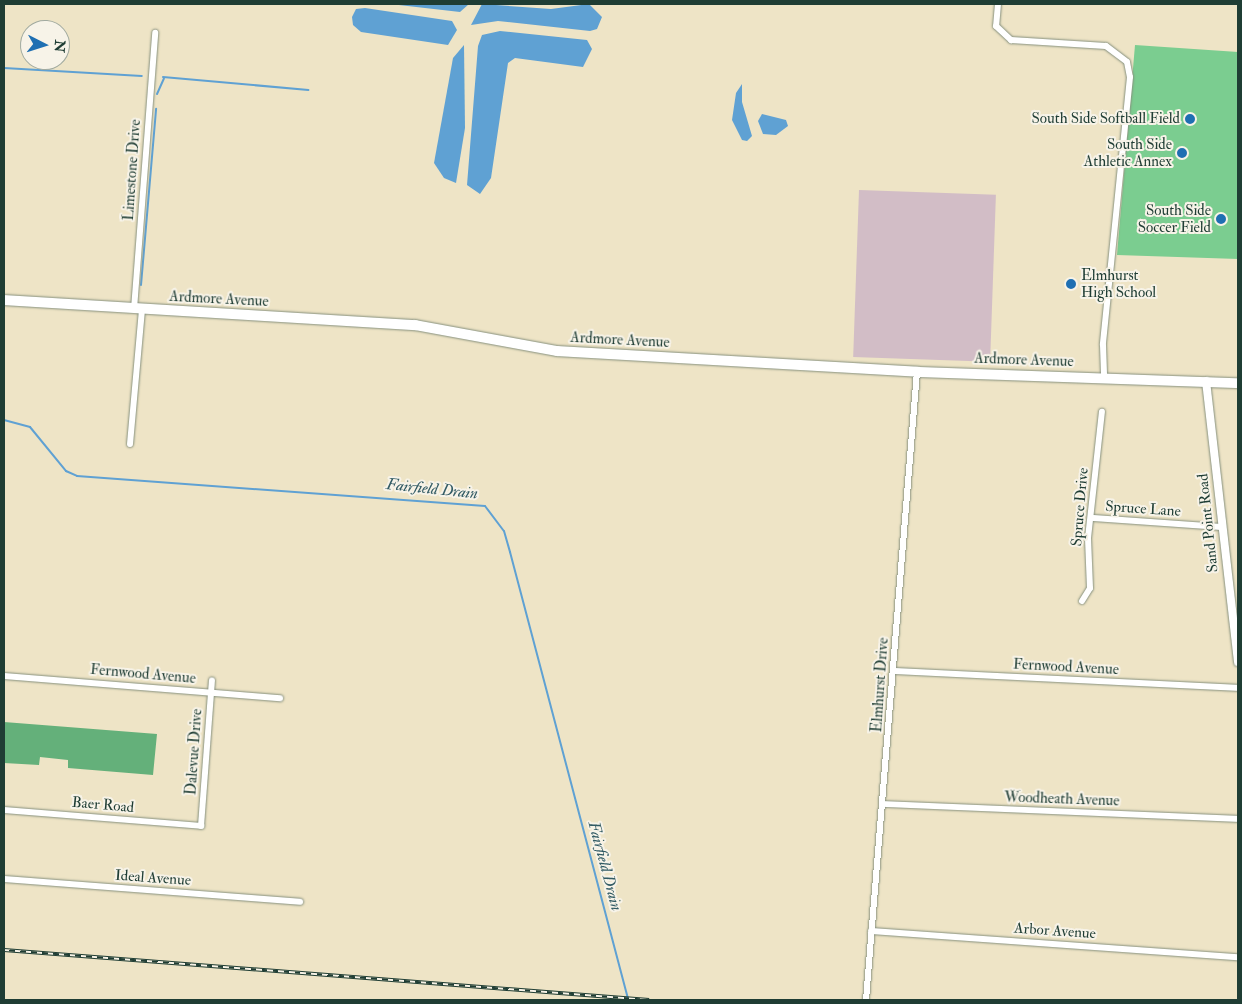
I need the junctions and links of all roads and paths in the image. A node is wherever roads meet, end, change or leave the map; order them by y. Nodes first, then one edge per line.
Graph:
1 (998, 4) edge
2 (155, 33) dead end
3 (4, 300) edge
4 (138, 310) junction
5 (917, 372) junction
6 (1104, 377) junction
7 (1206, 382) junction
8 (1238, 383) edge
9 (1102, 412) dead end
10 (130, 444) dead end
11 (1093, 518) junction
12 (1222, 527) junction
13 (1082, 601) dead end
14 (1238, 662) edge
15 (894, 671) junction
16 (4, 676) edge
17 (212, 680) dead end
18 (1238, 688) edge
19 (211, 692) junction
20 (280, 698) dead end
21 (884, 804) junction
22 (4, 810) edge
23 (1238, 819) edge
24 (201, 826) joint
25 (4, 879) edge
26 (300, 902) dead end
27 (871, 931) junction
28 (1238, 957) edge
29 (866, 1000) edge

1 - 6 street
2 - 4 street, Limestone Drive
3 - 4 main road, Ardmore Avenue
4 - 5 main road, Ardmore Avenue
4 - 10 street, Limestone Drive
5 - 6 main road, Ardmore Avenue
5 - 15 street, Elmhurst Drive
6 - 7 main road, Ardmore Avenue
7 - 8 main road, Ardmore Avenue
7 - 12 street, Sand Point Road
9 - 11 street, Spruce Drive
11 - 12 street, Spruce Lane
11 - 13 street, Spruce Drive
12 - 14 street, Sand Point Road
15 - 18 street, Fernwood Avenue
15 - 21 street, Elmhurst Drive
16 - 19 street, Fernwood Avenue
17 - 19 street, Dalevue Drive
19 - 20 street, Fernwood Avenue
19 - 24 street, Dalevue Drive
21 - 23 street, Woodheath Avenue
21 - 27 street, Elmhurst Drive
22 - 24 street, Baer Road
25 - 26 street, Ideal Avenue
27 - 28 street, Arbor Avenue
27 - 29 street, Elmhurst Drive

